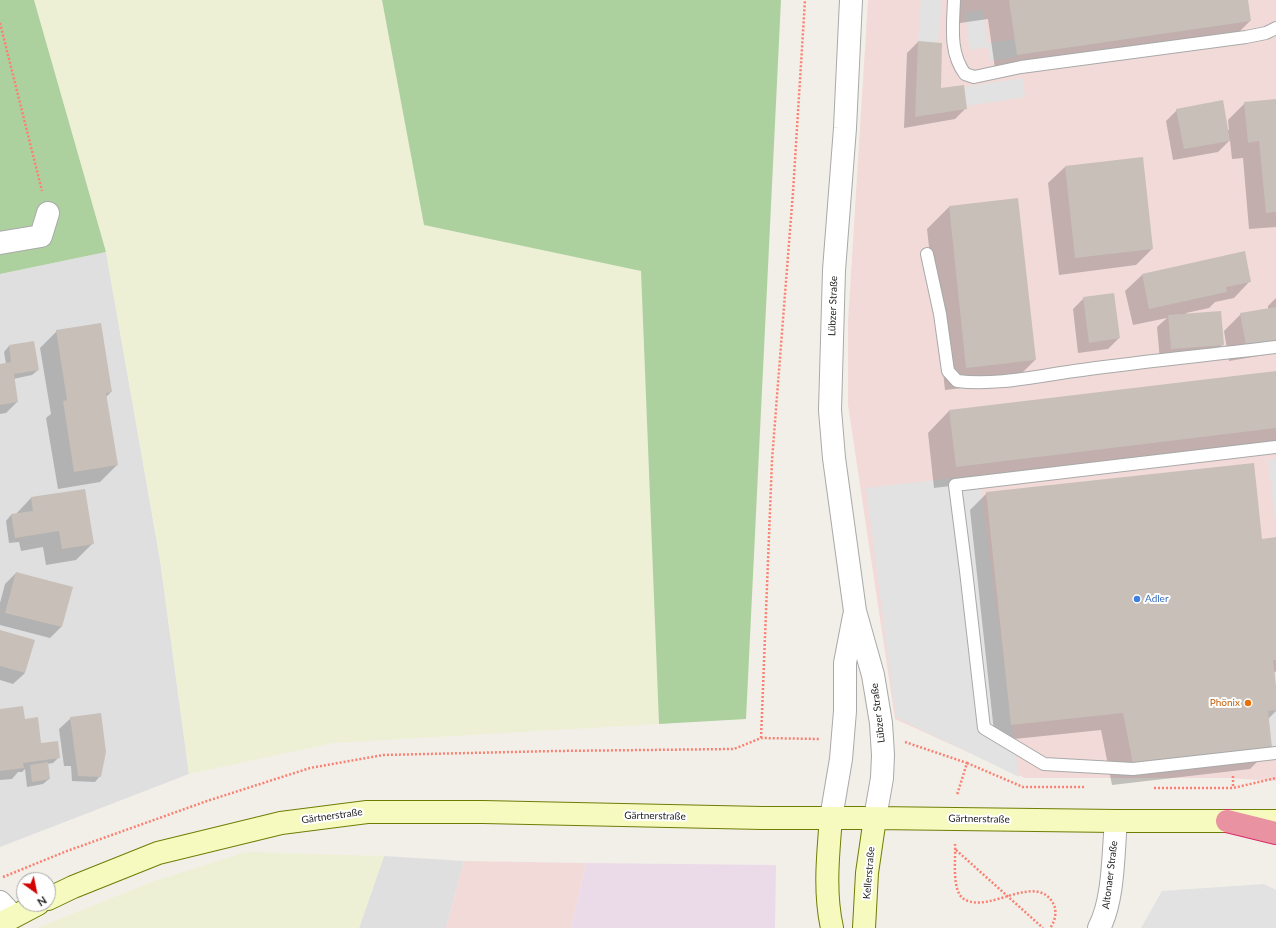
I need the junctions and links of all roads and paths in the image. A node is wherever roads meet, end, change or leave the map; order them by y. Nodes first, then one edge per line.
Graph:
1 (805, 0) edge
2 (851, 0) edge
3 (954, 0) edge
4 (0, 23) edge
5 (1276, 28) edge
6 (48, 213) joint
7 (0, 242) edge
8 (927, 254) dead end
9 (1276, 347) edge
10 (1276, 447) edge
11 (855, 610) junction
12 (761, 738) junction
13 (822, 739) dead end
14 (902, 741) dead end
15 (1276, 753) edge
16 (956, 797) dead end
17 (831, 818) junction
18 (875, 818) junction
19 (1116, 821) junction
20 (1227, 821) junction
21 (1276, 821) edge
22 (1276, 833) edge
23 (955, 844) dead end
24 (956, 850) junction
25 (0, 879) edge
26 (56, 895) edge
27 (1008, 896) junction
28 (16, 910) edge
29 (4, 914) edge
30 (832, 928) edge
31 (864, 928) edge
32 (1043, 928) edge
33 (1050, 928) edge
34 (1099, 928) edge

1 - 12 path
2 - 11 street, Lübzer Straße
3 - 5 lane
4 - 6 path
6 - 7 street
8 - 9 lane
10 - 15 lane
11 - 17 street, Lübzer Straße
11 - 18 street, Lübzer Straße
12 - 13 path
12 - 25 path
14 - 16 path
17 - 18 main road, Gärtnerstraße
17 - 26 main road, Gärtnerstraße
17 - 30 main road
18 - 19 main road, Gärtnerstraße
18 - 31 main road, Kellerstraße
19 - 20 main road, Gärtnerstraße
19 - 34 street, Altonaer Straße
20 - 21 main road, Gärtnerstraße
20 - 22 highway
23 - 24 path
24 - 27 path
24 - 27 path
27 - 32 path
27 - 33 path
28 - 29 main road

